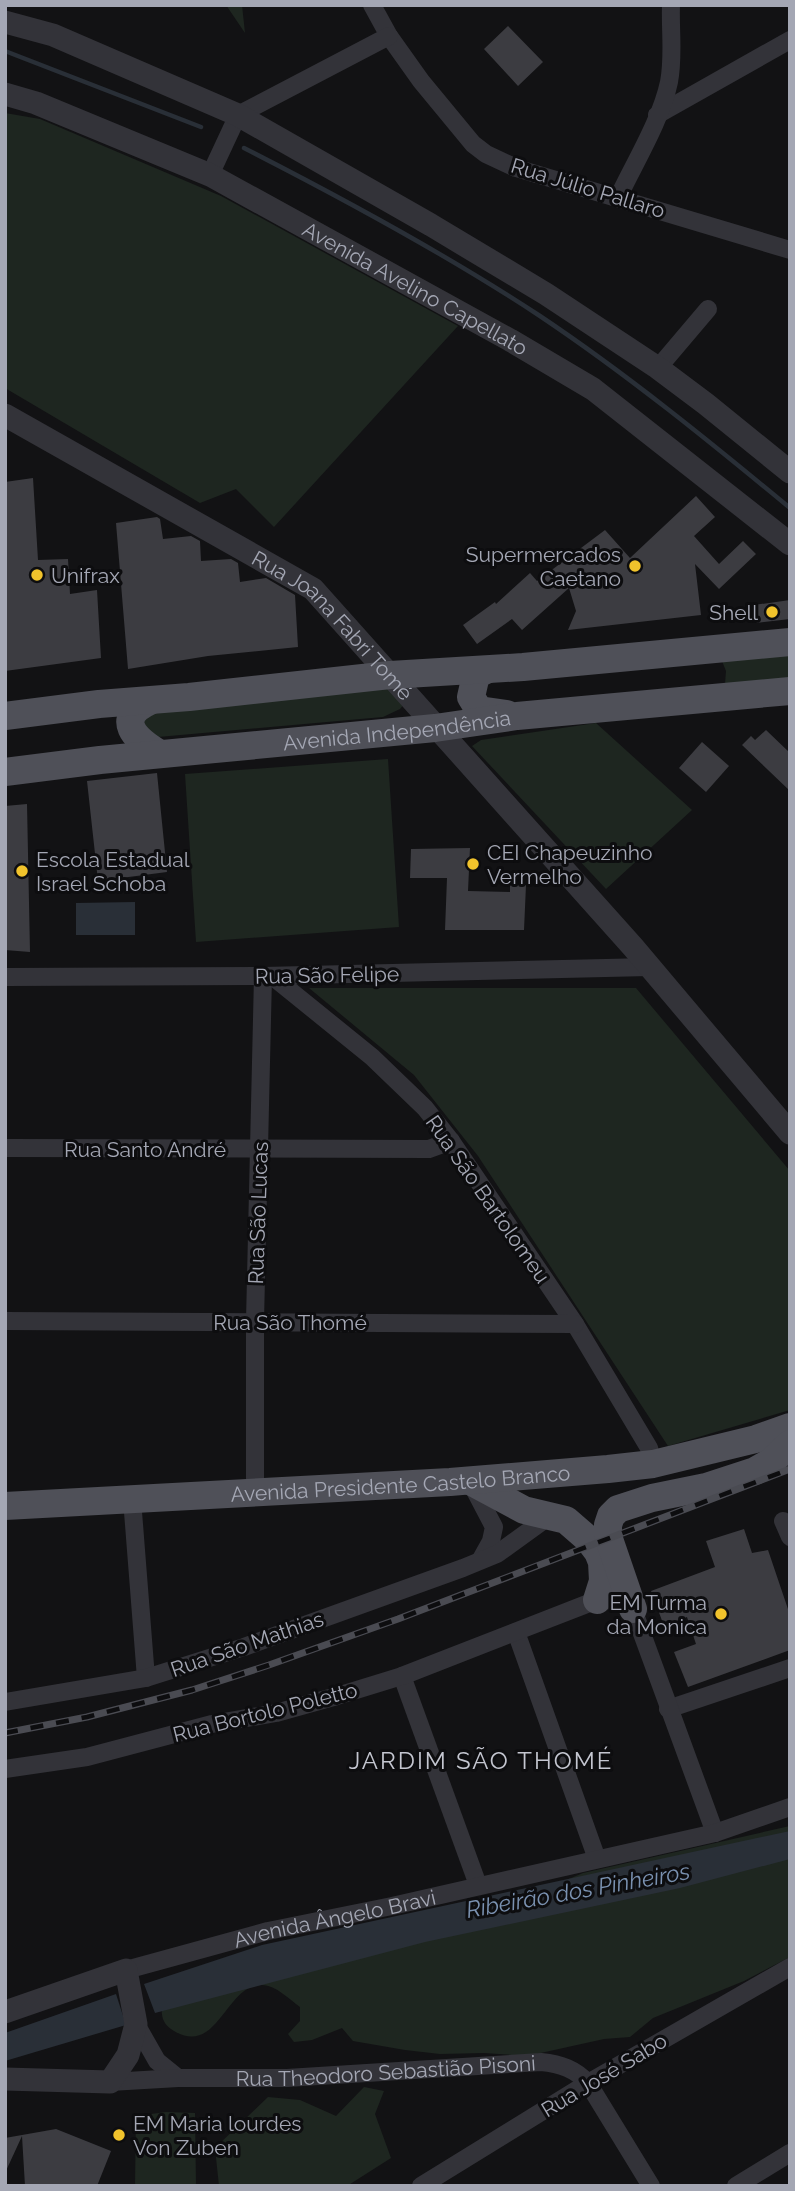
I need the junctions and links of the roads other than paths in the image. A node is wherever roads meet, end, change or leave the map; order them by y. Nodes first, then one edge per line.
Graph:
1 (372, 5) edge
2 (671, 5) edge
3 (5, 22) edge
4 (389, 36) junction
5 (790, 40) edge
6 (5, 94) edge
7 (238, 115) junction
8 (657, 115) junction
9 (210, 175) junction
10 (618, 198) junction
11 (790, 250) edge
12 (708, 309) dead end
13 (658, 368) junction
14 (5, 415) edge
15 (790, 472) edge
16 (790, 544) edge
17 (790, 642) edge
18 (709, 651) junction
19 (486, 670) junction
20 (390, 675) junction
21 (790, 691) edge
22 (150, 701) junction
23 (99, 704) junction
24 (650, 704) junction
25 (5, 716) edge
26 (517, 716) junction
27 (435, 728) junction
28 (160, 754) junction
29 (100, 760) junction
30 (5, 772) edge
31 (649, 967) junction
32 (268, 976) junction
33 (5, 977) edge
34 (790, 1133) edge
35 (452, 1141) junction
36 (5, 1148) edge
37 (261, 1149) junction
38 (5, 1321) edge
39 (255, 1321) junction
40 (575, 1324) junction
41 (790, 1427) edge
42 (790, 1444) edge
43 (653, 1464) junction
44 (470, 1481) junction
45 (255, 1492) junction
46 (132, 1499) junction
47 (5, 1506) edge
48 (551, 1515) junction
49 (481, 1559) junction
50 (597, 1600) junction
51 (633, 1609) junction
52 (516, 1632) junction
53 (790, 1668) edge
54 (402, 1675) junction
55 (146, 1678) junction
56 (5, 1702) edge
57 (668, 1709) junction
58 (5, 1769) edge
59 (790, 1807) edge
60 (715, 1833) junction
61 (597, 1859) junction
62 (478, 1885) junction
63 (790, 1967) edge
64 (127, 1981) junction
65 (5, 2012) edge
66 (136, 2024) junction
67 (178, 2078) junction
68 (5, 2079) edge
69 (110, 2082) junction
70 (588, 2083) junction
71 (790, 2153) edge
72 (421, 2186) edge
73 (652, 2186) edge
74 (736, 2186) edge

1 - 4 street, Rua Júlio Pallaro
2 - 8 street
3 - 7 street
4 - 7 street
4 - 10 street, Rua Júlio Pallaro
5 - 8 street
6 - 9 street, Avenida Avelino Capellato
7 - 9 street
7 - 13 street
8 - 10 street
9 - 16 street, Avenida Avelino Capellato
10 - 11 street, Rua Júlio Pallaro
12 - 13 street
13 - 15 street
14 - 20 street, Rua Joana Fabri Tomé
17 - 18 main road
18 - 19 main road
18 - 24 main road
19 - 20 main road
19 - 26 main road
20 - 22 main road
20 - 27 street, Rua Joana Fabri Tomé
21 - 24 main road, Avenida Independência
22 - 23 main road
22 - 28 main road
23 - 25 main road
23 - 29 main road
24 - 26 main road, Avenida Independência
26 - 27 main road, Avenida Independência
27 - 28 main road, Avenida Independência
27 - 31 street, Rua Joana Fabri Tomé
28 - 29 main road, Avenida Independência
29 - 30 main road, Avenida Independência
31 - 32 street, Rua São Felipe
31 - 34 street, Rua Joana Fabri Tomé
32 - 33 street, Rua São Felipe
32 - 35 street, Rua São Bartolomeu
32 - 37 street, Rua São Lucas
35 - 37 street, Rua Santo André
35 - 40 street, Rua São Bartolomeu
36 - 37 street, Rua Santo André
37 - 39 street, Rua São Lucas
38 - 39 street, Rua São Thomé
39 - 40 street, Rua São Thomé
39 - 45 street, Rua São Lucas
40 - 43 street, Rua São Bartolomeu
41 - 43 main road, Avenida Presidente Castelo Branco
42 - 51 main road
43 - 44 main road, Avenida Presidente Castelo Branco
44 - 45 main road, Avenida Presidente Castelo Branco
44 - 48 main road
44 - 49 street
45 - 46 main road, Avenida Presidente Castelo Branco
46 - 47 main road, Avenida Presidente Castelo Branco
46 - 55 street
48 - 49 street, Rua São Mathias
48 - 50 main road
49 - 55 street, Rua São Mathias
50 - 51 street
50 - 52 street, Rua Bortolo Poletto
51 - 57 street
52 - 54 street, Rua Bortolo Poletto
52 - 61 street
53 - 57 street
54 - 58 street, Rua Bortolo Poletto
54 - 62 street
55 - 56 street, Rua São Mathias
57 - 60 street
59 - 60 street, Avenida Ângelo Bravi
60 - 61 street, Avenida Ângelo Bravi
61 - 62 street, Avenida Ângelo Bravi
62 - 64 street, Avenida Ângelo Bravi
63 - 70 street, Rua José Sabo
64 - 65 street, Avenida Ângelo Bravi
64 - 66 street
66 - 67 street
66 - 69 street
67 - 69 street, Rua Theodoro Sebastião Pisoni
67 - 70 street, Rua Theodoro Sebastião Pisoni
68 - 69 street, Rua Theodoro Sebastião Pisoni
70 - 72 street, Rua José Sabo
70 - 73 street
71 - 74 street

